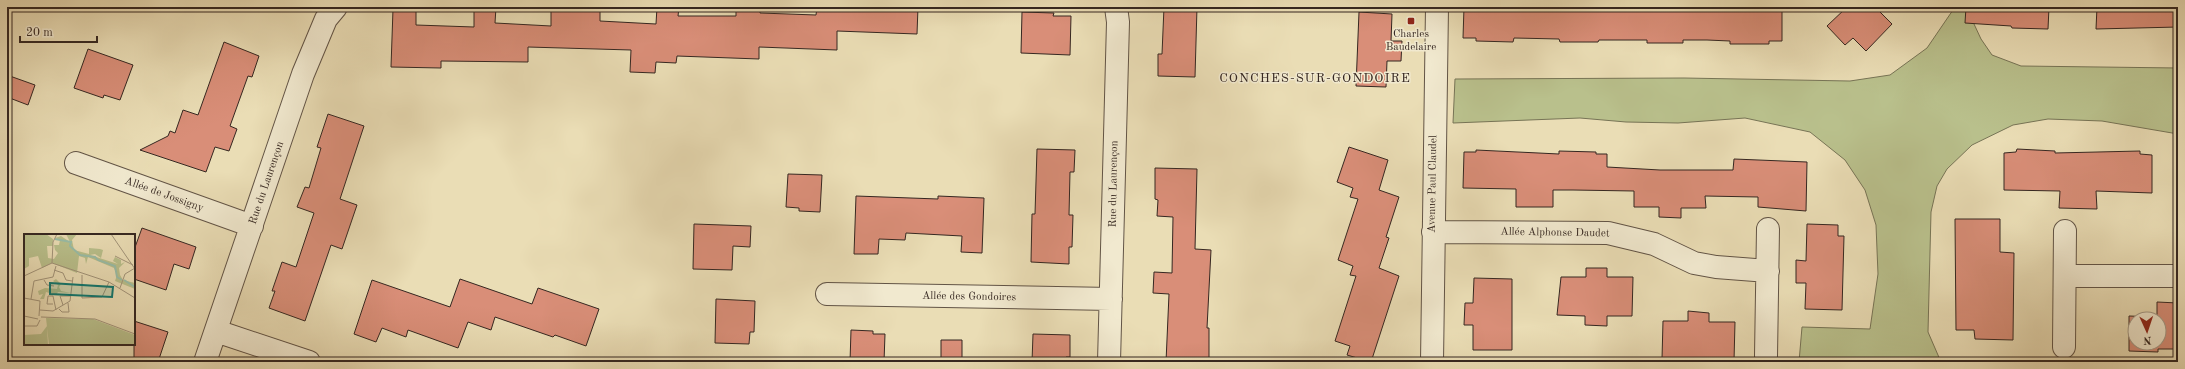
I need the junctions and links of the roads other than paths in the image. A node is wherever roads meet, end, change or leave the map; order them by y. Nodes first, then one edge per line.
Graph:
1 (336, 7) edge
2 (1116, 7) edge
3 (1437, 7) edge
4 (76, 163) dead end
5 (252, 226) junction
6 (1768, 229) dead end
7 (2065, 231) dead end
8 (1432, 232) junction
9 (1768, 271) junction
10 (2065, 276) junction
11 (2178, 276) edge
12 (827, 294) dead end
13 (1111, 299) junction
14 (216, 331) junction
15 (2064, 347) dead end
16 (1766, 356) dead end
17 (205, 362) edge
18 (310, 362) edge
19 (1109, 362) edge
20 (1432, 362) edge

1 - 5 street, Rue du Laurençon
2 - 13 street, Rue du Laurençon
3 - 8 street, Avenue Paul Claudel
4 - 5 street, Allée de Jossigny
5 - 14 street, Rue du Laurençon
6 - 9 street
7 - 10 street
8 - 9 street, Allée Alphonse Daudet
8 - 20 street, Avenue Paul Claudel
9 - 16 street
10 - 11 street
10 - 15 street
12 - 13 street, Allée des Gondoires
13 - 19 street, Rue du Laurençon
14 - 17 street, Rue du Laurençon
14 - 18 street

